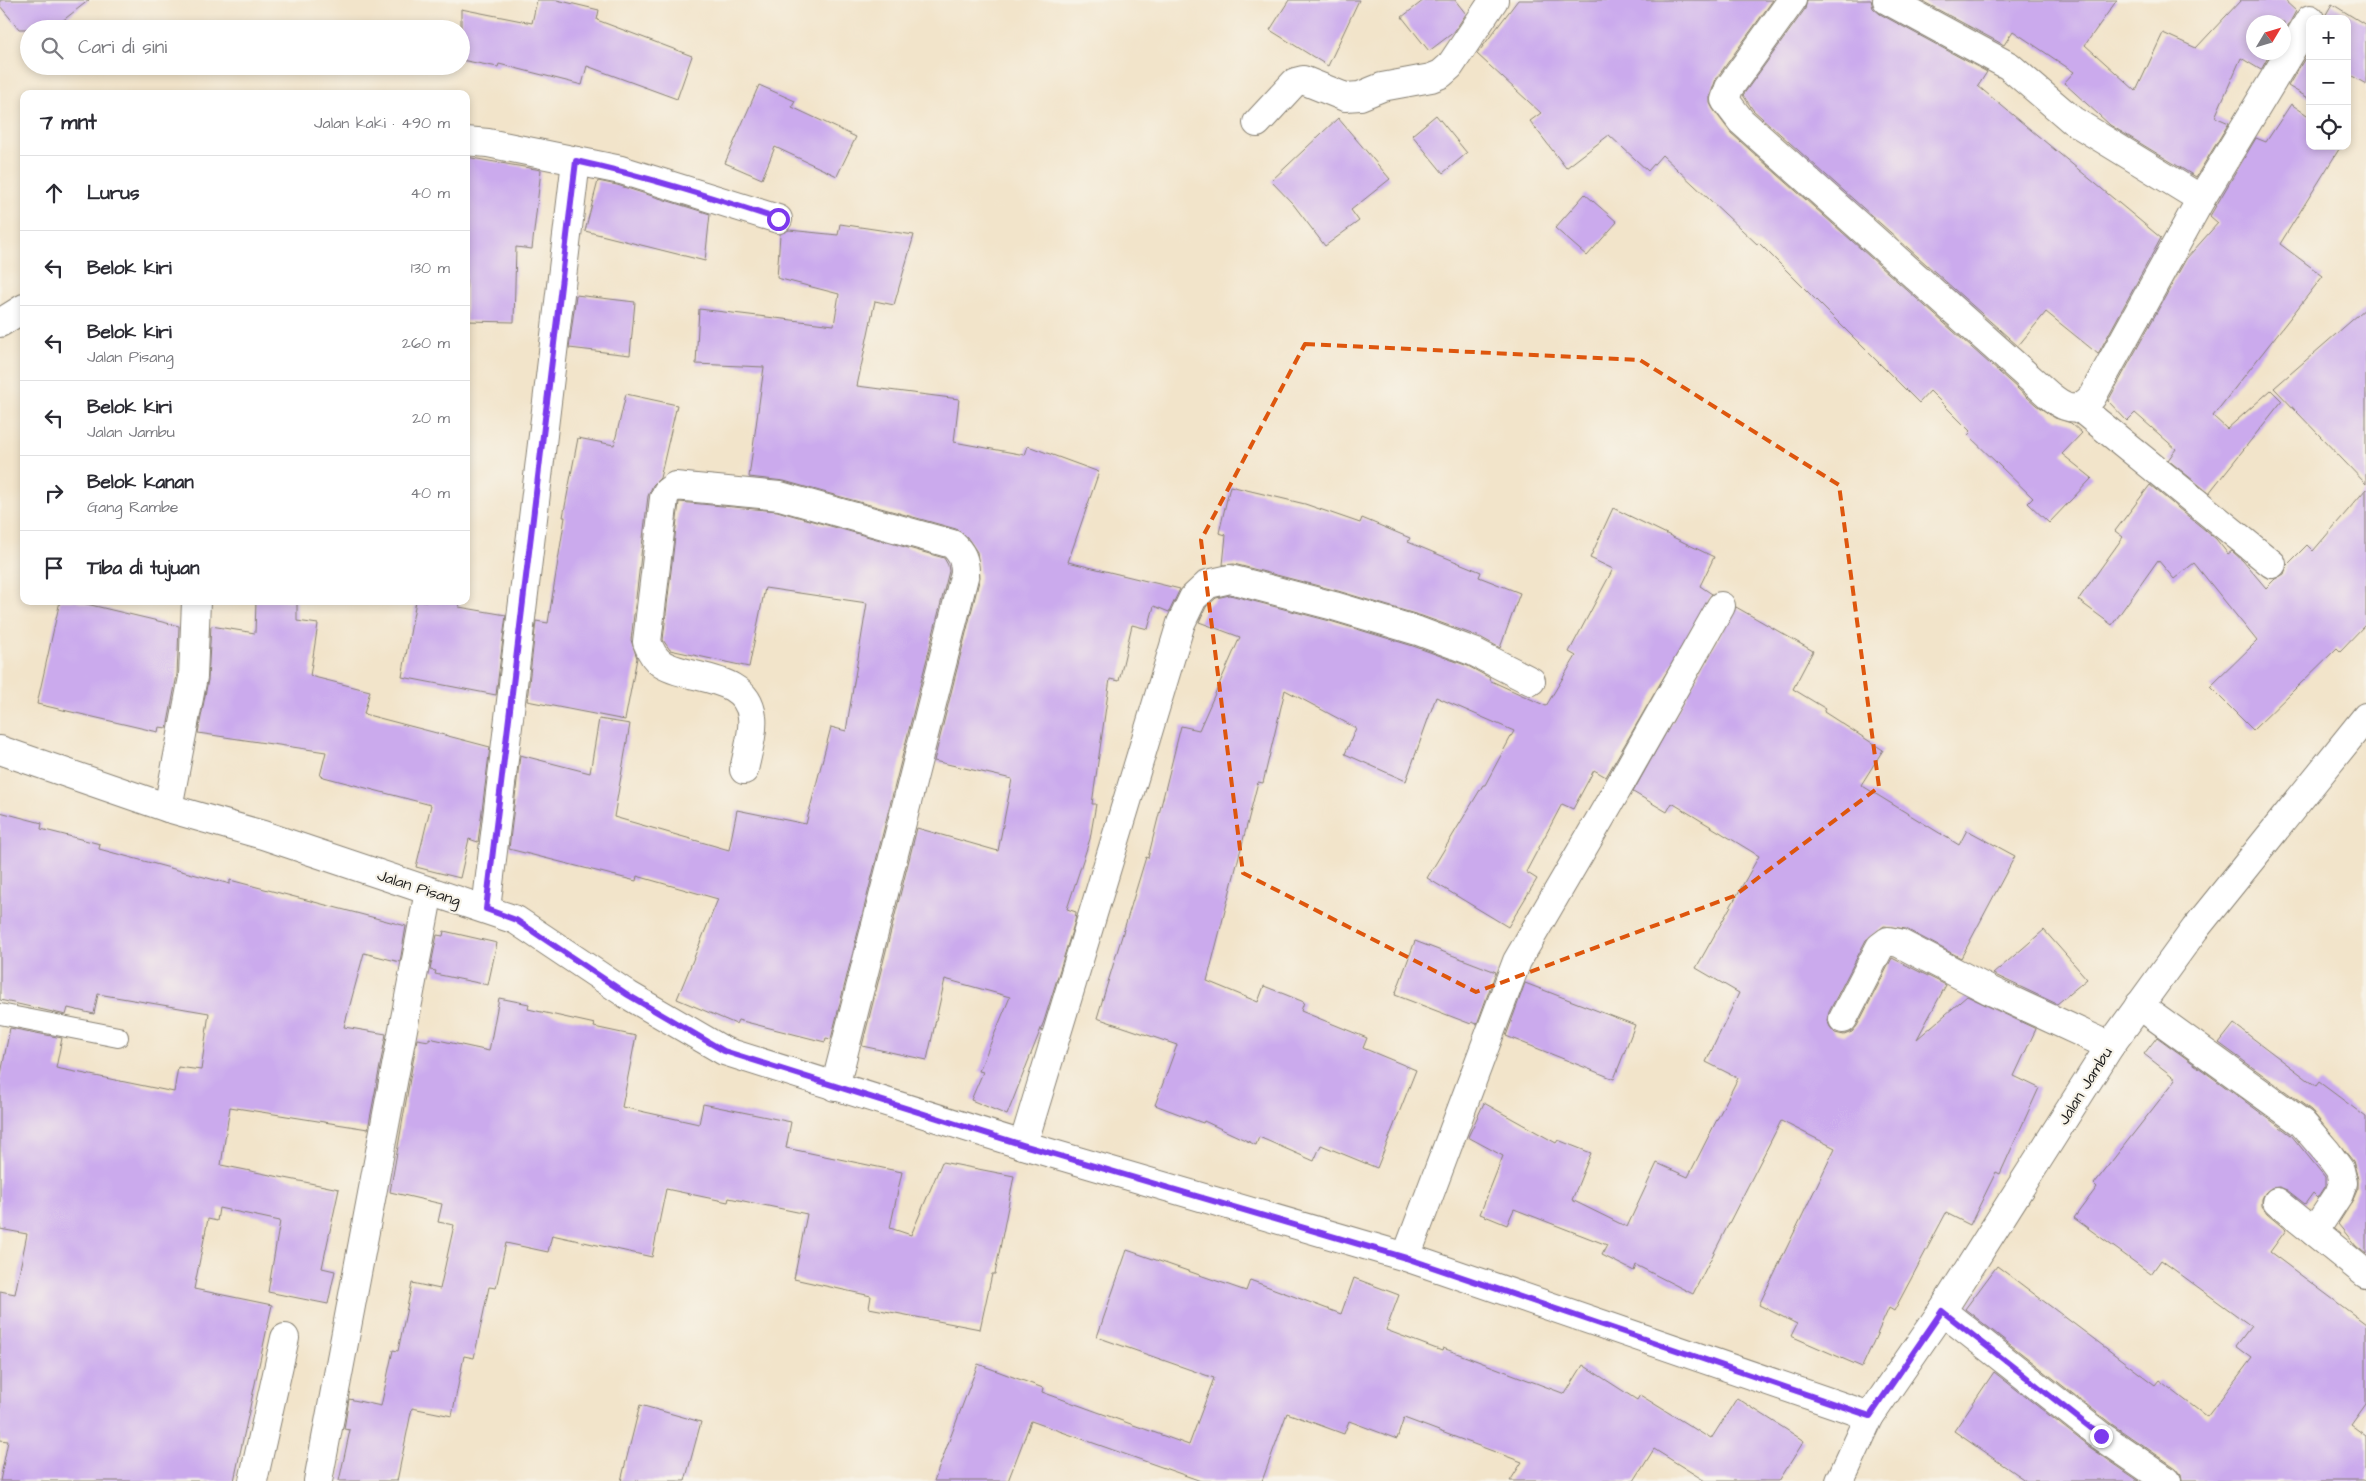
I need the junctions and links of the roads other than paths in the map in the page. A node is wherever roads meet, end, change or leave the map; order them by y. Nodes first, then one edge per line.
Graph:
1 (1494, 0) edge
2 (1792, 0) edge
3 (1887, 0) edge
4 (2321, 0) edge
5 (2312, 15) edge
6 (2306, 26) edge
7 (1257, 122) dead end
8 (470, 141) edge
9 (576, 161) junction
10 (2202, 199) junction
11 (778, 219) dead end
12 (20, 310) edge
13 (0, 323) edge
14 (2080, 408) junction
15 (2272, 564) dead end
16 (196, 605) edge
17 (1721, 606) dead end
18 (1531, 681) dead end
19 (2364, 722) edge
20 (0, 750) edge
21 (744, 770) dead end
22 (168, 808) junction
23 (429, 891) junction
24 (486, 909) junction
25 (2139, 1005) junction
26 (0, 1014) edge
27 (1843, 1019) dead end
28 (118, 1037) dead end
29 (2110, 1046) junction
30 (835, 1087) junction
31 (1023, 1145) junction
32 (2277, 1202) dead end
33 (2314, 1232) junction
34 (1406, 1258) junction
35 (2366, 1274) edge
36 (1942, 1311) junction
37 (285, 1338) dead end
38 (1870, 1416) junction
39 (253, 1481) edge
40 (318, 1481) edge
41 (1840, 1481) edge
42 (2167, 1481) edge

1 - 7 street
2 - 14 street
3 - 10 street
4 - 5 street
6 - 10 street
8 - 9 street
9 - 11 street
9 - 24 street
10 - 14 street
12 - 13 street
14 - 15 street
16 - 22 street
17 - 34 street
18 - 31 street
19 - 25 street, Jalan Jambu
20 - 22 street, Jalan Pisang
21 - 30 street
22 - 23 street, Jalan Pisang
23 - 24 street, Jalan Pisang
23 - 40 street
24 - 30 street, Jalan Pisang
25 - 29 street, Jalan Jambu
25 - 33 street
26 - 28 lane
27 - 29 street
29 - 36 street, Jalan Jambu
30 - 31 street, Jalan Pisang
31 - 34 street, Jalan Pisang
32 - 33 street
33 - 35 street
34 - 38 street, Jalan Pisang
36 - 38 street, Jalan Jambu
36 - 42 street
37 - 39 street
38 - 41 street, Jalan Jambu

